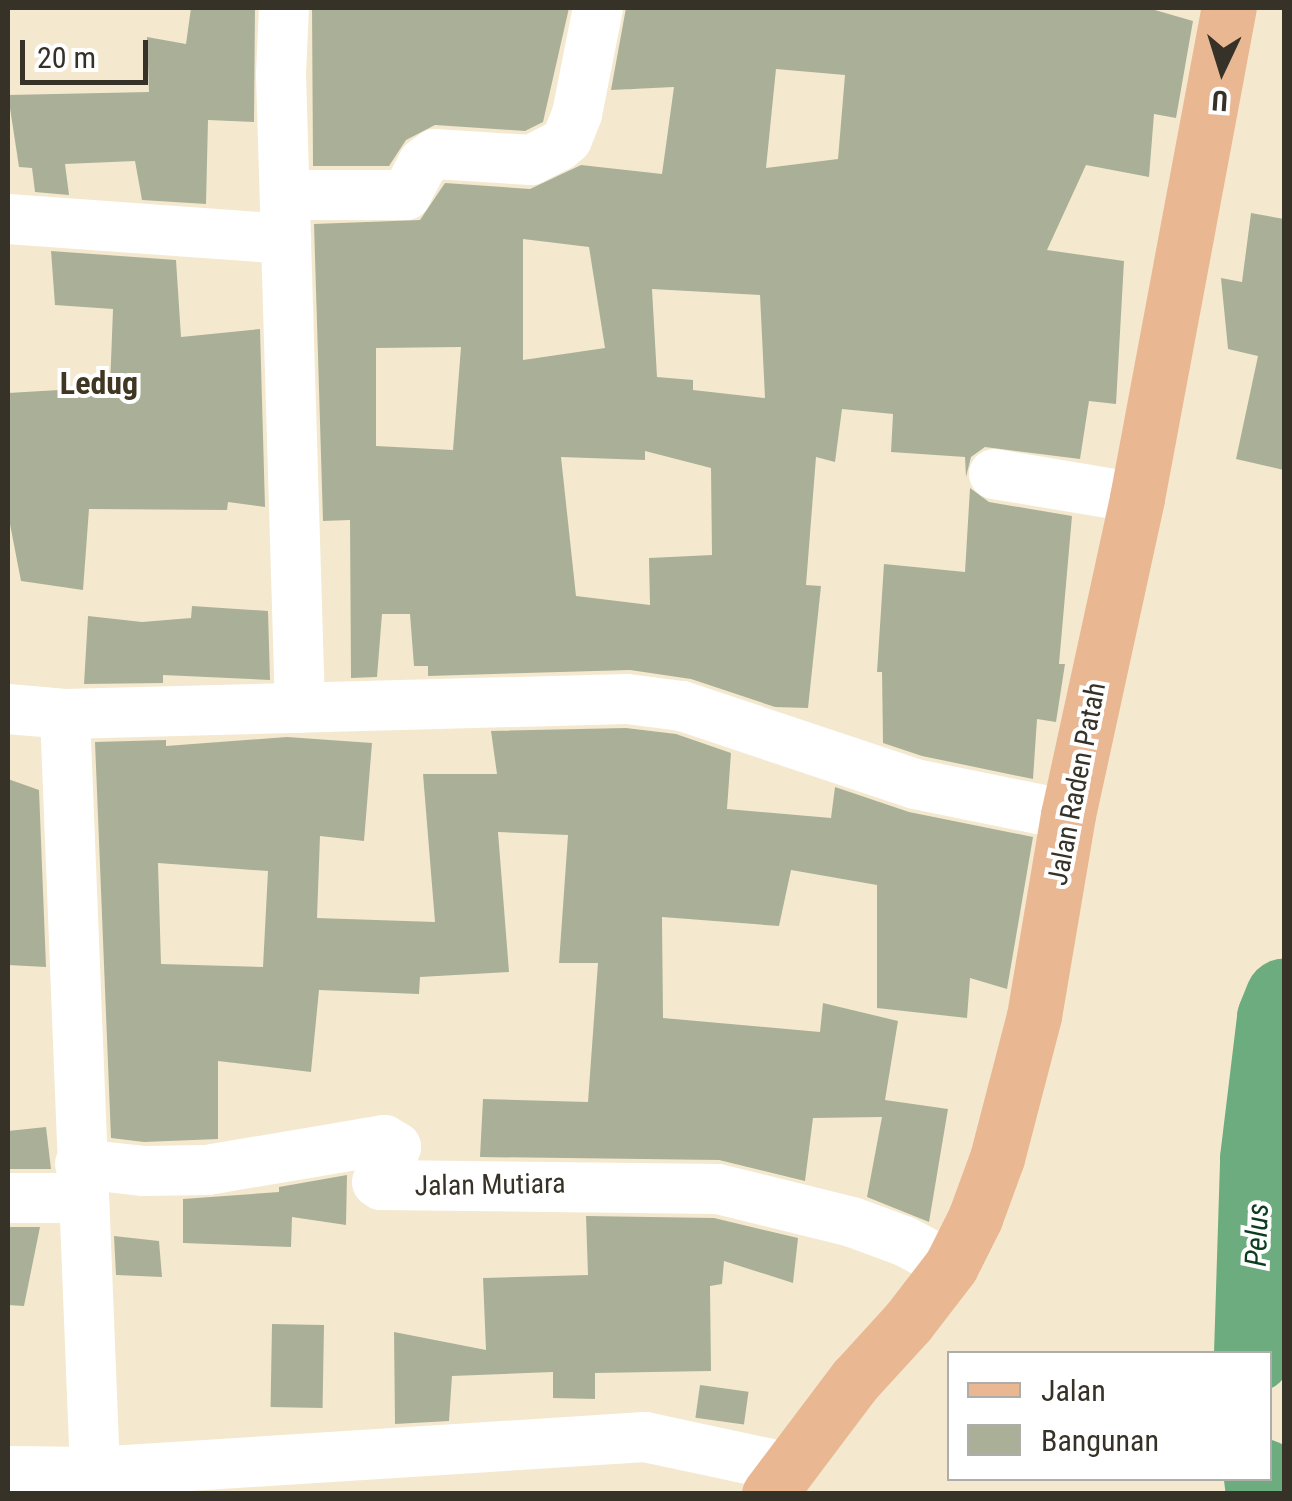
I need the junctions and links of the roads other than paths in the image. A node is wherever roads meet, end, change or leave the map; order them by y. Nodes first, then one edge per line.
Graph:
1 (284, 8) edge
2 (598, 8) edge
3 (1229, 8) edge
4 (286, 217) junction
5 (8, 219) edge
6 (994, 474) dead end
7 (1137, 498) junction
8 (8, 708) edge
9 (300, 708) junction
10 (66, 714) junction
11 (1068, 815) junction
12 (82, 1181) junction
13 (8, 1198) edge
14 (951, 1266) junction
15 (96, 1472) junction
16 (21, 1478) edge
17 (779, 1481) edge

1 - 4 street
2 - 4 street
3 - 7 main road, Jalan Raden Patah
4 - 5 street
4 - 9 street
6 - 7 street
7 - 11 main road, Jalan Raden Patah
8 - 10 street
9 - 10 street
9 - 11 street
10 - 12 street
11 - 14 main road, Jalan Raden Patah
12 - 13 street
12 - 14 street, Jalan Mutiara
12 - 15 street
14 - 17 main road, Jalan Raden Patah
15 - 16 street
15 - 17 street

